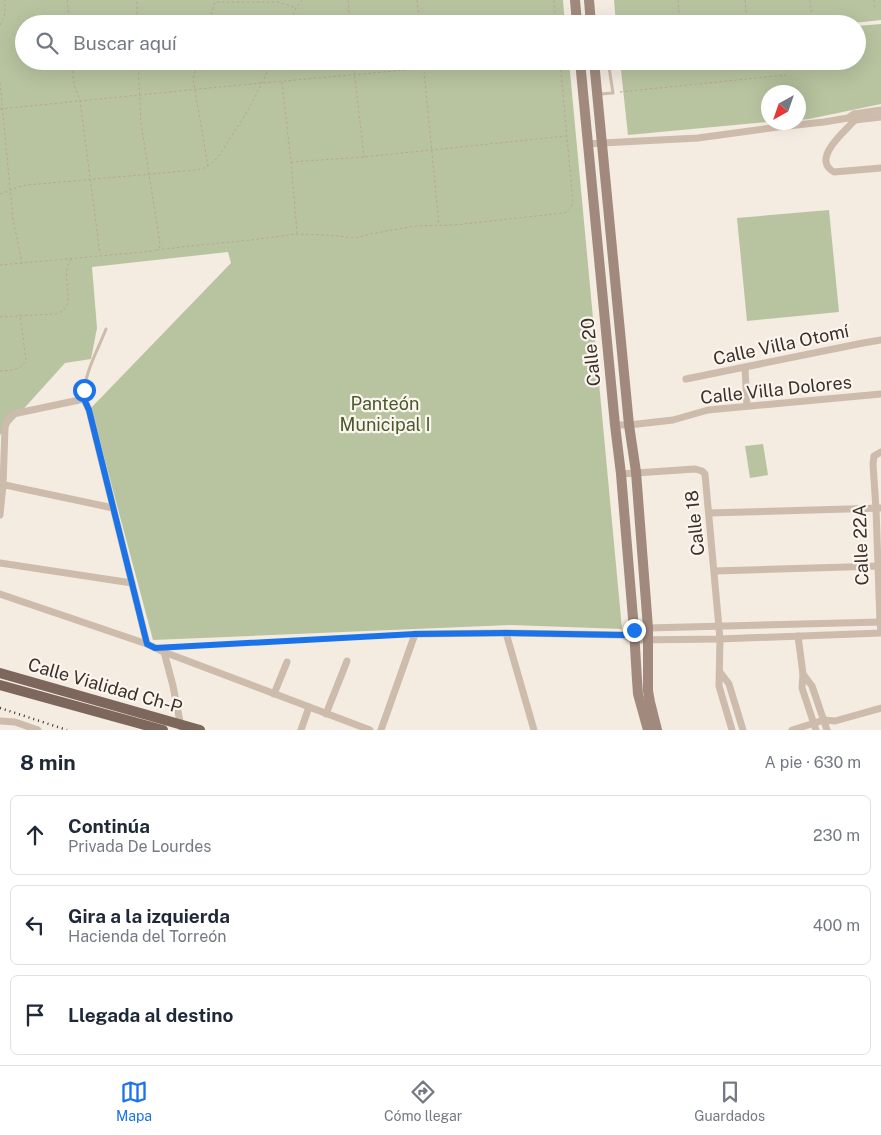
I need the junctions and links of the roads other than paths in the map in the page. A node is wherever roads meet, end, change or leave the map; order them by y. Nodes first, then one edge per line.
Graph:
1 (574, 0) edge
2 (589, 0) edge
3 (576, 15) edge
4 (590, 15) edge
5 (581, 70) edge
6 (595, 70) edge
7 (609, 70) edge
8 (597, 95) junction
9 (881, 110) edge
10 (853, 117) junction
11 (881, 118) edge
12 (602, 143) junction
13 (587, 144) junction
14 (881, 168) edge
15 (600, 280) junction
16 (616, 280) junction
17 (106, 329) dead end
18 (881, 340) edge
19 (745, 368) junction
20 (686, 379) dead end
21 (881, 394) edge
22 (84, 399) junction
23 (747, 406) junction
24 (615, 425) junction
25 (630, 425) junction
26 (878, 454) edge
27 (636, 472) junction
28 (621, 474) junction
29 (1, 484) edge
30 (113, 508) junction
31 (878, 508) edge
32 (709, 513) junction
33 (0, 515) edge
34 (642, 545) junction
35 (627, 546) junction
36 (0, 562) edge
37 (879, 566) edge
38 (715, 571) junction
39 (132, 583) junction
40 (0, 594) edge
41 (880, 622) edge
42 (719, 626) junction
43 (648, 628) junction
44 (506, 633) junction
45 (881, 633) edge
46 (634, 635) junction
47 (798, 636) junction
48 (648, 639) junction
49 (720, 639) junction
50 (147, 644) junction
51 (164, 652) junction
52 (347, 661) dead end
53 (287, 662) dead end
54 (720, 672) junction
55 (0, 673) edge
56 (803, 674) junction
57 (0, 684) edge
58 (274, 694) junction
59 (309, 707) junction
60 (881, 708) edge
61 (326, 714) junction
62 (824, 720) junction
63 (0, 721) edge
64 (834, 721) junction
65 (181, 727) edge
66 (815, 727) edge
67 (825, 729) edge
68 (38, 730) edge
69 (163, 730) edge
70 (200, 730) edge
71 (301, 730) edge
72 (370, 730) edge
73 (381, 730) edge
74 (534, 730) edge
75 (648, 730) edge
76 (657, 730) edge
77 (732, 730) edge
78 (743, 730) edge
79 (792, 730) edge

1 - 3 main road
2 - 4 main road
5 - 13 main road, Calle 20
6 - 8 main road, Calle 20
7 - 8 lane
8 - 12 main road, Calle 20
9 - 10 street
10 - 11 street
10 - 12 street
10 - 14 street
12 - 13 street
12 - 16 main road, Calle 20
13 - 15 main road, Calle 20
15 - 16 main road
15 - 24 main road, Calle 20
16 - 25 main road, Calle 20
17 - 22 lane
18 - 19 street, Calle Villa Otomí
19 - 20 street, Calle Villa Otomí
19 - 23 street
21 - 23 street, Calle Villa Dolores
22 - 29 street
22 - 30 street
23 - 25 street, Calle Villa Dolores
24 - 25 street, Calle Villa Dolores
24 - 28 main road, Calle 20
25 - 27 main road, Calle 20
26 - 31 street, Calle 22A
27 - 28 street, Calle 18
27 - 32 street, Calle 18
27 - 34 main road, Calle 20
28 - 35 main road, Calle 20
29 - 30 street
29 - 33 street
30 - 39 street
31 - 32 street
31 - 37 street, Calle 22A
32 - 38 street, Calle 18
34 - 35 main road
34 - 43 main road, Calle 20
35 - 46 main road, Calle 20
36 - 39 street
37 - 38 street
37 - 41 street, Calle 22A
38 - 42 street, Calle 18
39 - 50 street
40 - 50 street
41 - 42 street
41 - 45 street, Calle 22A
42 - 43 street
42 - 49 street, Calle 18
43 - 46 street
43 - 48 main road, Calle 20
44 - 46 street
44 - 73 street
44 - 74 street
45 - 47 street
46 - 48 street
46 - 75 main road, Calle 20
47 - 49 street
47 - 56 street
48 - 49 street
48 - 76 main road, Calle 20
49 - 54 street, Calle 18
50 - 51 street
51 - 58 street
51 - 65 street
52 - 61 street
53 - 58 street
54 - 77 street, Calle 18
54 - 78 street
55 - 65 main road, Calle Vialidad Ch-P
56 - 62 street
56 - 66 street
57 - 69 main road, Calle Vialidad Ch-P
58 - 59 street
59 - 61 street
59 - 71 street
60 - 64 street
61 - 72 street
62 - 64 street
62 - 66 street
62 - 67 street
63 - 68 street
64 - 67 street
65 - 70 main road, Calle Vialidad Ch-P
66 - 79 street

